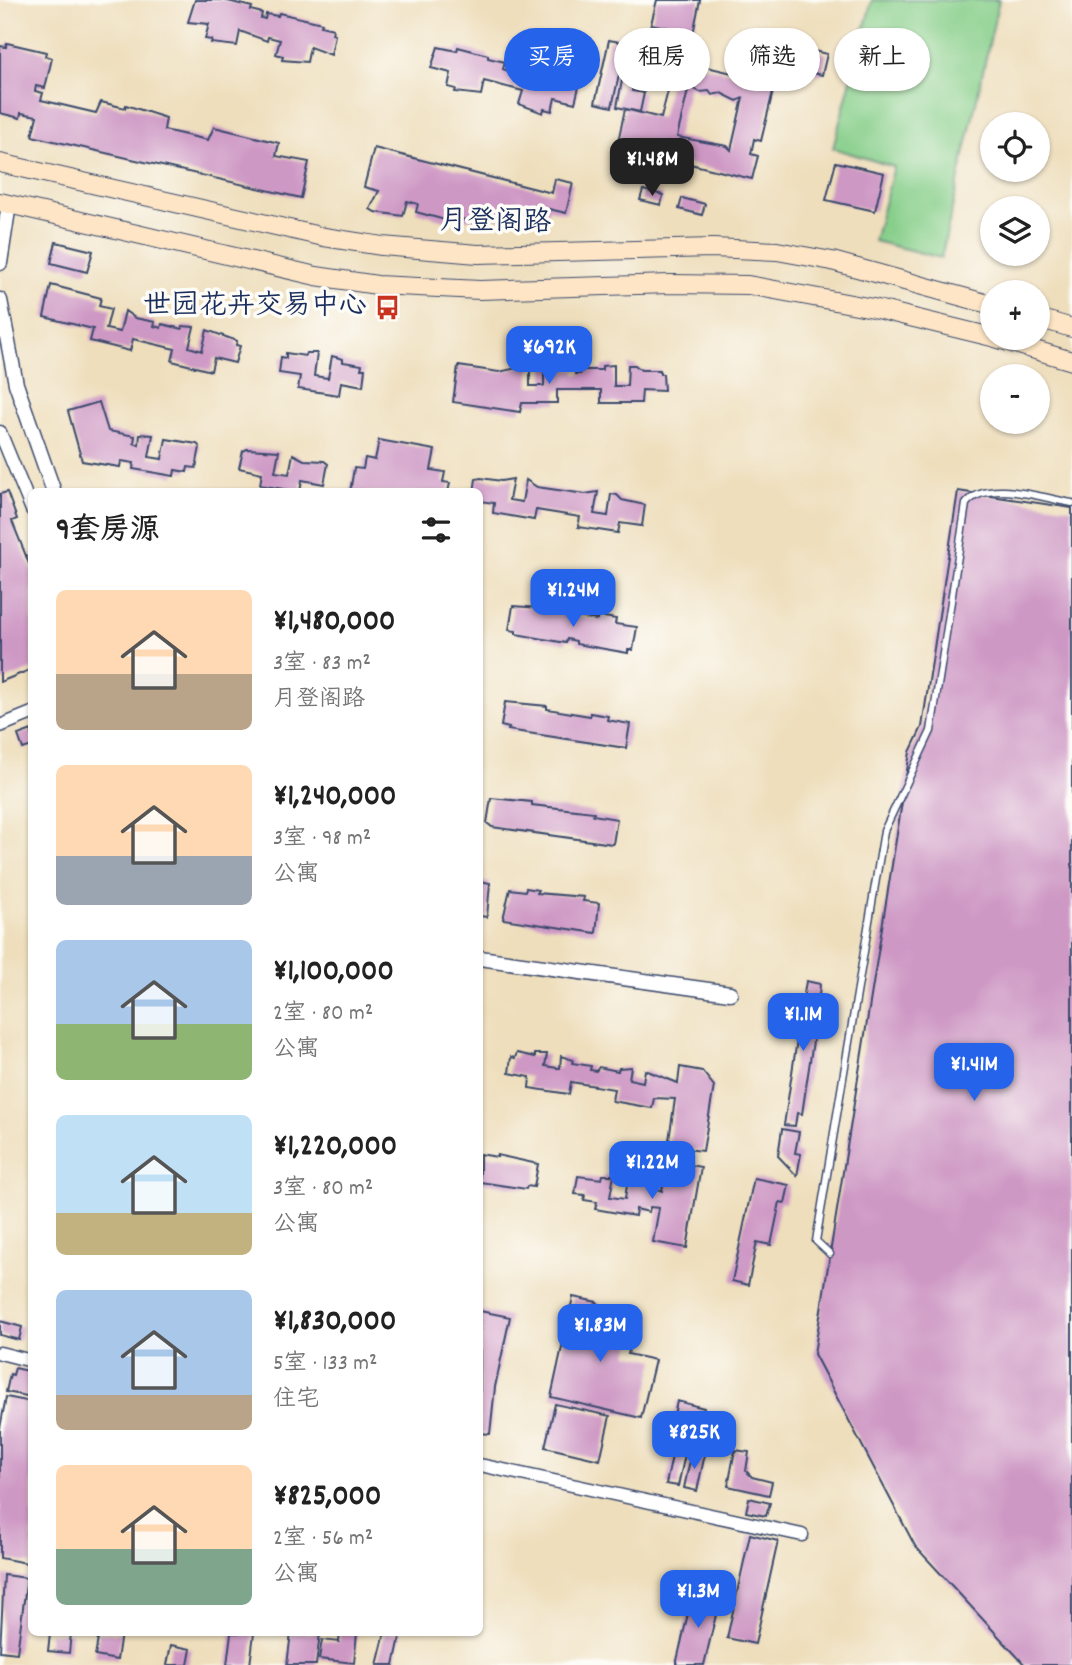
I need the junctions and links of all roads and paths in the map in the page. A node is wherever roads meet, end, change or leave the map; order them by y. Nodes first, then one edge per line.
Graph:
1 (0, 163) edge
2 (4, 203) edge
3 (0, 263) edge
4 (0, 300) edge
5 (980, 302) edge
6 (1050, 322) edge
7 (1072, 328) edge
8 (980, 334) edge
9 (1036, 350) edge
10 (1072, 361) edge
11 (0, 432) edge
12 (53, 488) edge
13 (28, 500) edge
14 (1072, 503) edge
15 (28, 715) edge
16 (0, 726) edge
17 (483, 958) edge
18 (730, 993) dead end
19 (830, 1254) dead end
20 (0, 1353) edge
21 (28, 1360) edge
22 (483, 1466) edge
23 (802, 1535) dead end

1 - 5 main road, 月登阁路
2 - 3 street
2 - 8 main road
4 - 12 street
6 - 7 main road
9 - 10 main road
11 - 13 street
14 - 19 lane
15 - 16 street
17 - 18 street
20 - 21 street
22 - 23 street

